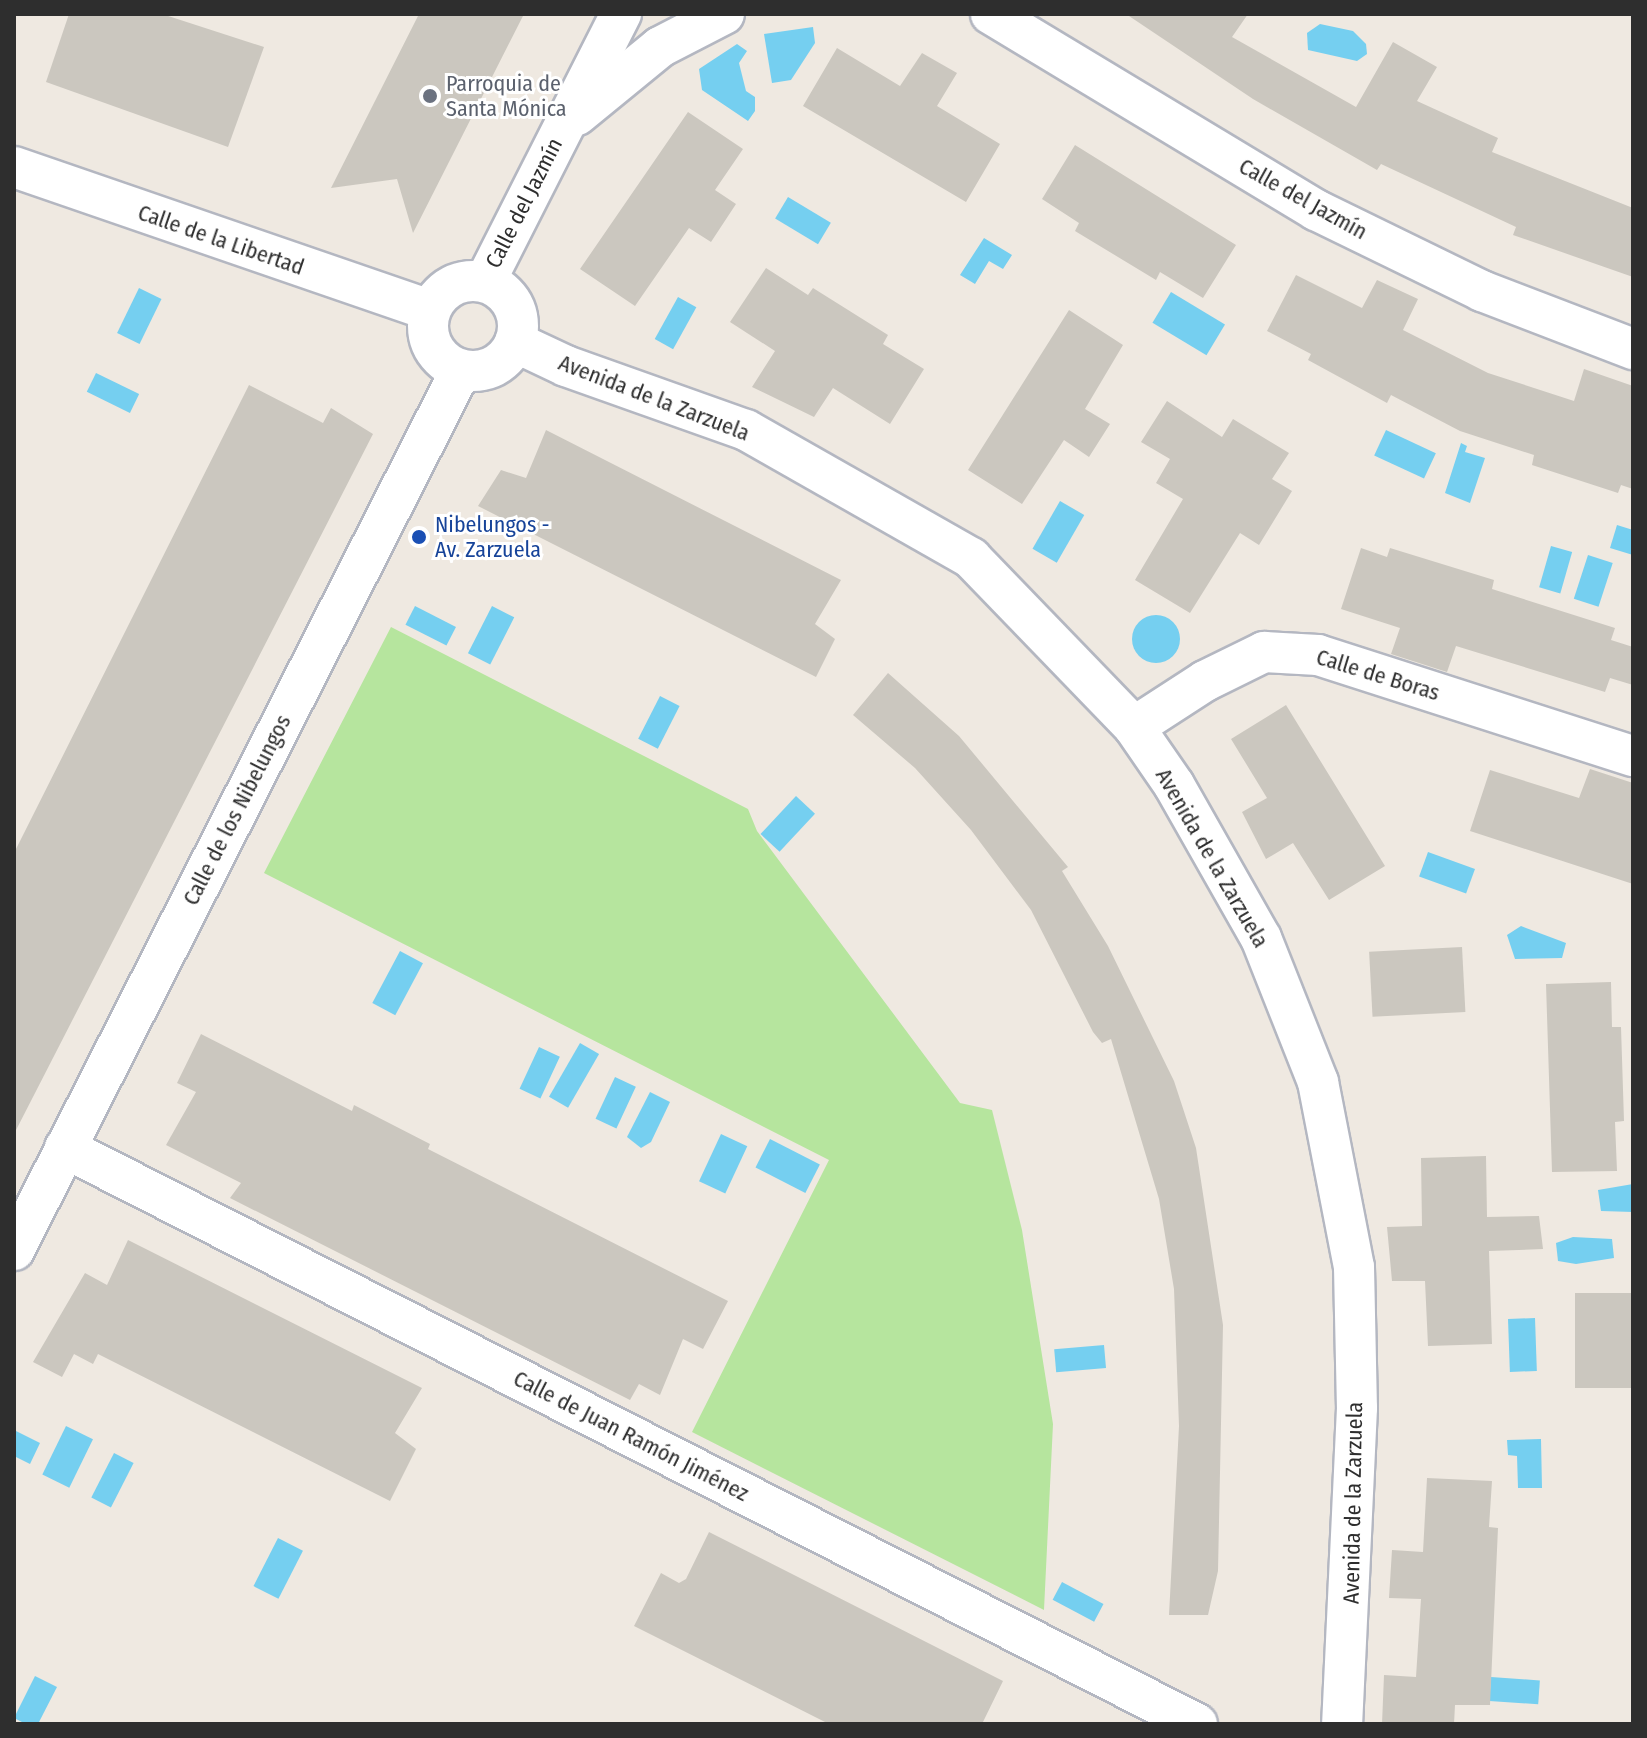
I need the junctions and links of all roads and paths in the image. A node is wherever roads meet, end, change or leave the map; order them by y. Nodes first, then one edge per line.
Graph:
1 (594, 14) edge
2 (621, 14) edge
3 (724, 14) edge
4 (991, 14) edge
5 (564, 125) junction
6 (14, 167) edge
7 (485, 282) junction
8 (430, 310) junction
9 (515, 342) junction
10 (1633, 349) edge
11 (461, 370) junction
12 (1134, 727) junction
13 (1633, 756) edge
14 (65, 1148) junction
15 (14, 1250) edge
16 (1197, 1724) edge
17 (1342, 1724) edge

1 - 5 street, Calle del Jazmín
2 - 5 street, Calle del Jazmín
3 - 5 street, Calle del Jazmín
4 - 10 street, Calle del Jazmín
5 - 7 street, Calle del Jazmín
6 - 8 street, Calle de la Libertad
7 - 8 street
7 - 9 street
8 - 11 street
9 - 11 street
9 - 12 street, Avenida de la Zarzuela
11 - 14 street, Calle de los Nibelungos
12 - 13 street, Calle de Boras
12 - 17 street, Avenida de la Zarzuela
14 - 15 street, Calle de los Nibelungos
14 - 16 street, Calle de Juan Ramón Jiménez

